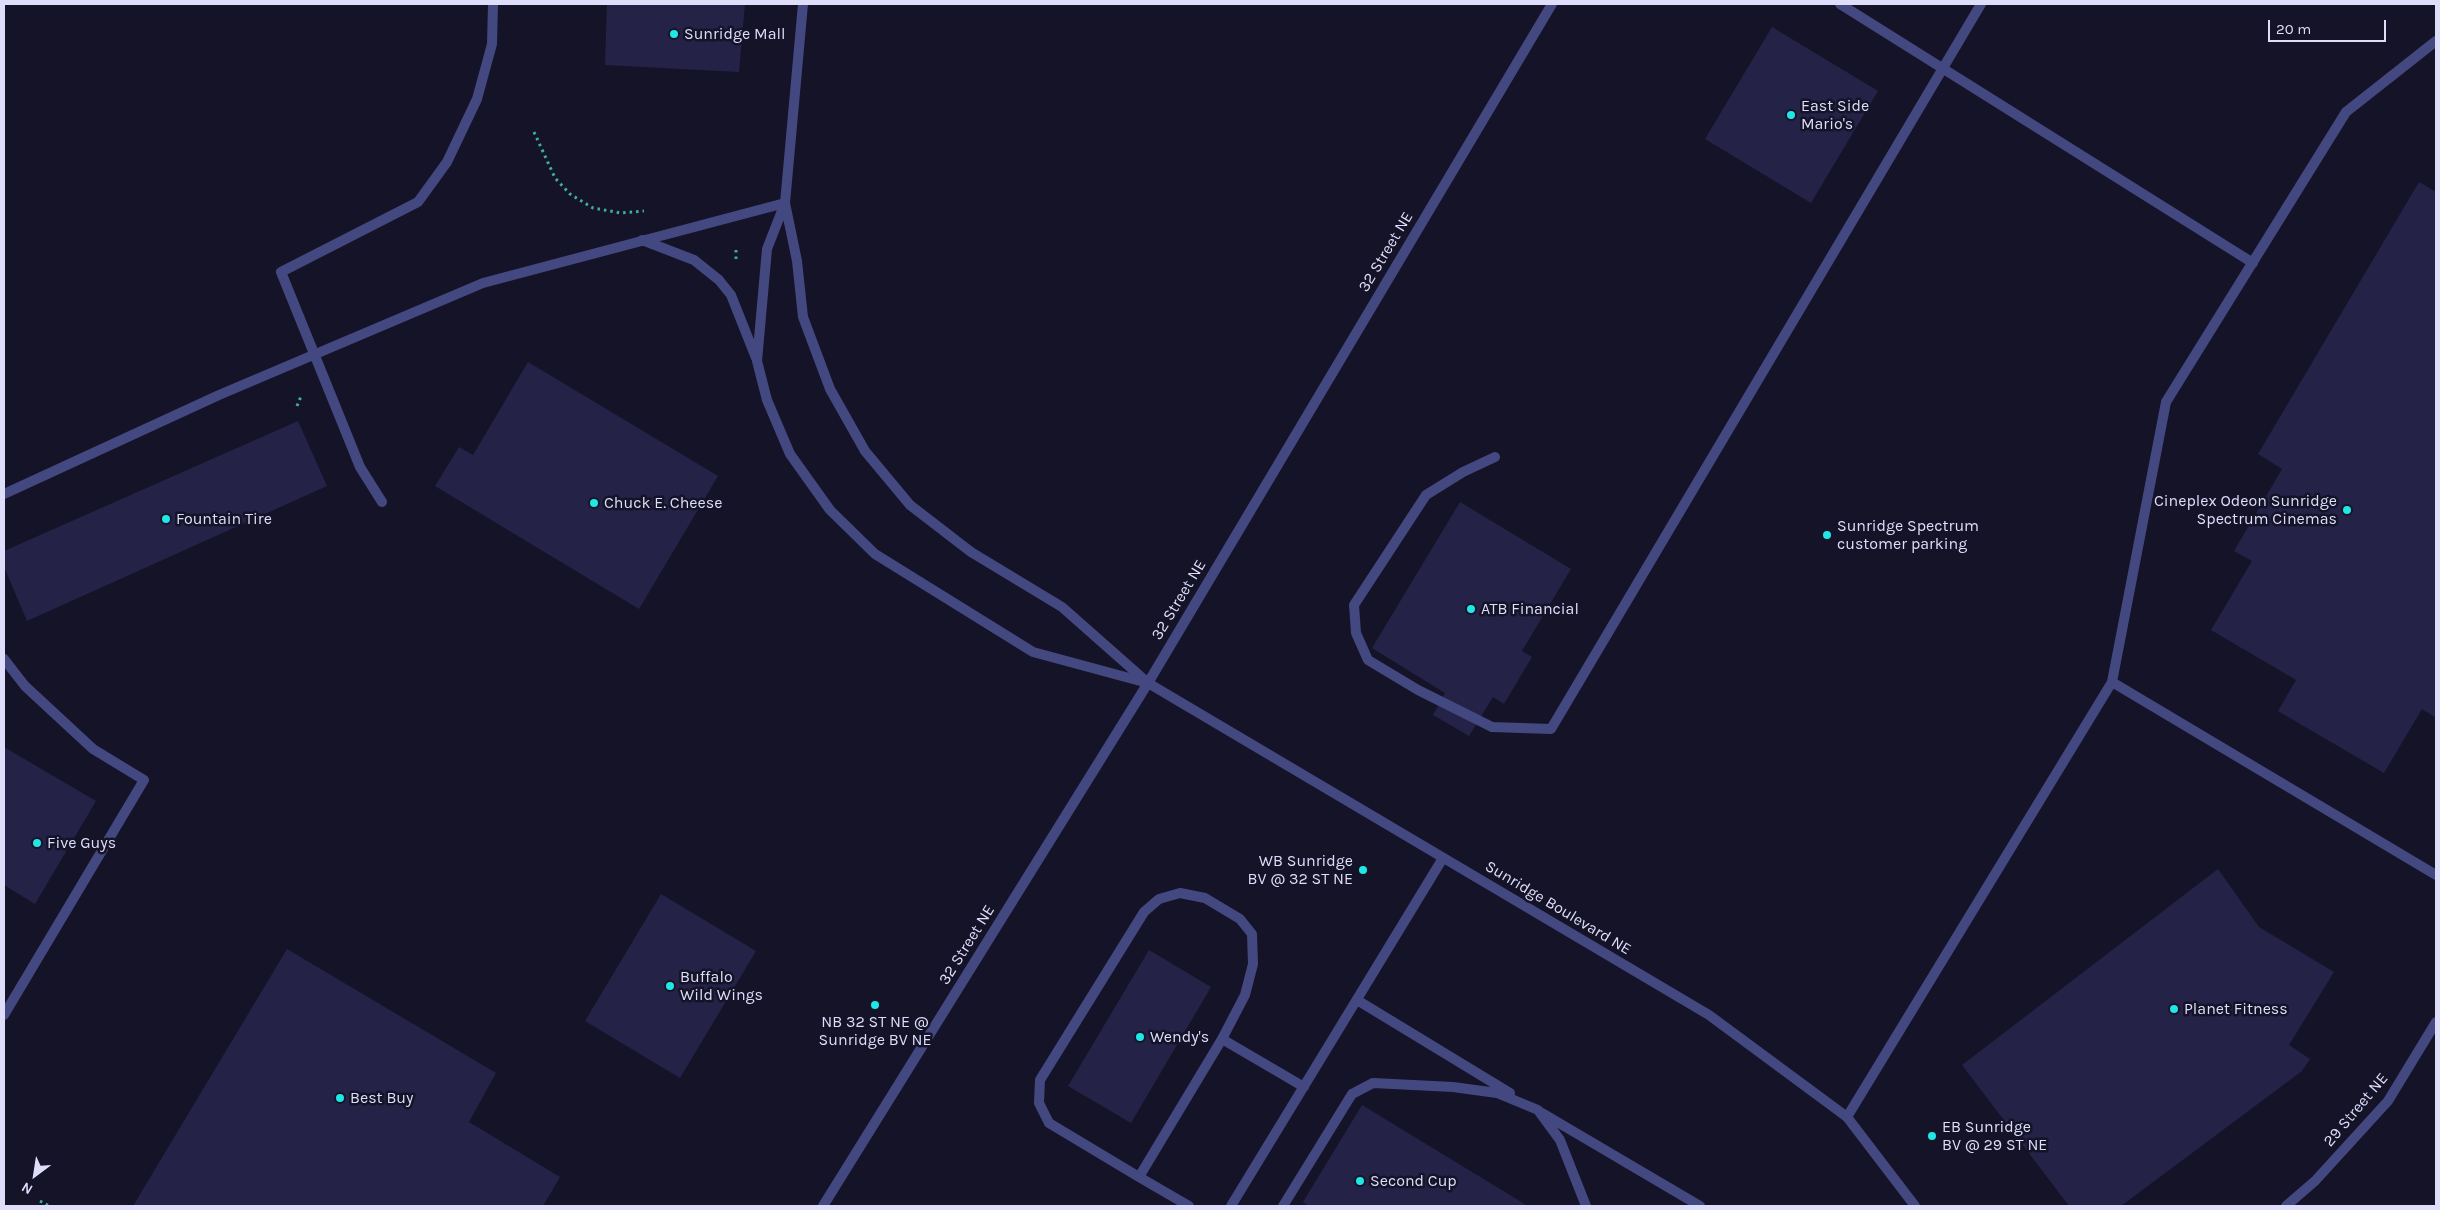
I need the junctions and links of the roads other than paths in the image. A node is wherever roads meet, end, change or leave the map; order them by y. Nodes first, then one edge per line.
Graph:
1 (493, 4) edge
2 (803, 4) edge
3 (1552, 4) edge
4 (1840, 4) edge
5 (1981, 4) edge
6 (2436, 41) edge
7 (1942, 68) junction
8 (786, 203) junction
9 (642, 240) junction
10 (2253, 263) junction
11 (316, 354) junction
12 (757, 361) junction
13 (1495, 457) dead end
14 (4, 494) edge
15 (382, 502) dead end
16 (4, 659) edge
17 (2112, 682) junction
18 (1148, 683) junction
19 (1443, 858) junction
20 (2436, 875) edge
21 (1357, 1000) junction
22 (4, 1015) edge
23 (2436, 1022) edge
24 (1222, 1039) junction
25 (1304, 1087) junction
26 (1538, 1110) junction
27 (1847, 1117) junction
28 (1139, 1177) junction
29 (823, 1206) edge
30 (1189, 1206) edge
31 (1231, 1206) edge
32 (1283, 1206) edge
33 (1586, 1206) edge
34 (1700, 1206) edge
35 (1915, 1206) edge
36 (2286, 1206) edge

1 - 11 street
2 - 8 street
3 - 18 street, 32 Street NE
4 - 7 street
5 - 7 street
6 - 10 street
7 - 10 street
7 - 13 street
8 - 9 street
8 - 12 street
8 - 18 street
9 - 11 street
9 - 12 street
10 - 17 street
11 - 14 street
11 - 15 street
12 - 18 street
16 - 22 street
17 - 20 street
17 - 27 street
18 - 19 street, Sunridge Boulevard NE
18 - 29 street, 32 Street NE
19 - 21 street
19 - 27 street, Sunridge Boulevard NE
21 - 25 street
21 - 26 street
23 - 36 street, 29 Street NE
24 - 25 street
24 - 28 street
24 - 28 street
25 - 31 street
26 - 32 street
26 - 33 street
26 - 34 street
27 - 35 street, Sunridge Boulevard NE
28 - 30 street

